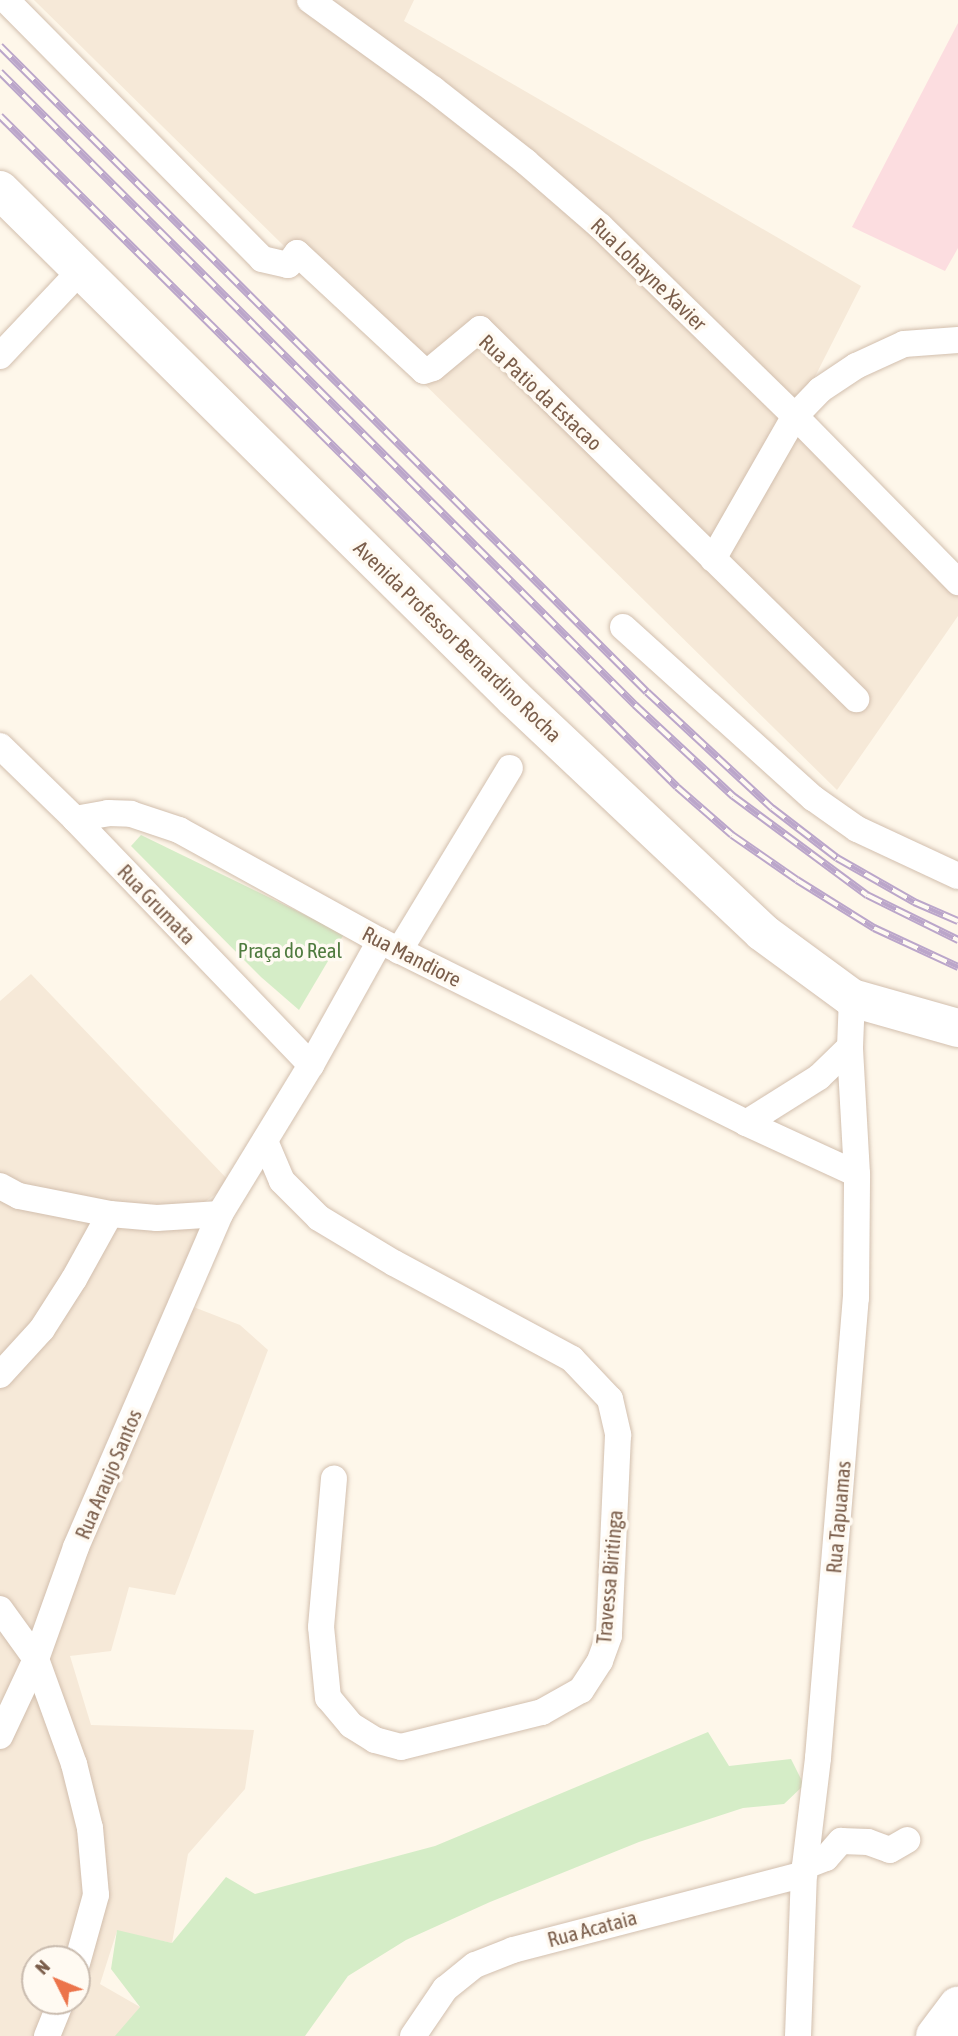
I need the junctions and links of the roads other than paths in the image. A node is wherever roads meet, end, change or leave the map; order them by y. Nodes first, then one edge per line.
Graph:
1 (6, 0) edge
2 (310, 0) edge
3 (0, 190) edge
4 (81, 270) junction
5 (958, 340) edge
6 (0, 356) edge
7 (795, 416) junction
8 (713, 559) junction
9 (958, 582) edge
10 (623, 627) dead end
11 (856, 699) dead end
12 (0, 746) edge
13 (510, 768) dead end
14 (75, 819) junction
15 (958, 876) edge
16 (390, 946) junction
17 (852, 998) junction
18 (958, 1028) edge
19 (850, 1047) junction
20 (312, 1065) junction
21 (746, 1123) junction
22 (265, 1141) junction
23 (857, 1174) junction
24 (0, 1186) edge
25 (110, 1214) junction
26 (220, 1214) junction
27 (0, 1376) edge
28 (334, 1479) dead end
29 (0, 1609) edge
30 (36, 1659) junction
31 (0, 1736) edge
32 (888, 1844) dead end
33 (805, 1870) junction
34 (82, 1945) edge
35 (55, 2015) edge
36 (47, 2036) edge
37 (413, 2036) edge
38 (798, 2036) edge

1 - 8 street, Rua Patio da Estacao
2 - 7 street, Rua Lohayne Xavier
3 - 4 main road, Avenida Professor Bernardino Rocha
4 - 6 street
4 - 17 main road, Avenida Professor Bernardino Rocha
5 - 7 street
7 - 8 street
7 - 9 street, Rua Lohayne Xavier
8 - 11 street, Rua Patio da Estacao
10 - 15 street
12 - 14 street, Rua Grumata
13 - 16 street, Rua Araujo Santos
14 - 16 street, Rua Mandiore
14 - 20 street, Rua Grumata
16 - 20 street, Rua Araujo Santos
16 - 21 street, Rua Mandiore
17 - 18 main road, Avenida Professor Bernardino Rocha
17 - 19 street, Rua Tapuamas
19 - 21 street
19 - 23 street, Rua Tapuamas
20 - 22 street, Rua Araujo Santos
21 - 23 street, Rua Mandiore
22 - 26 street, Rua Araujo Santos
22 - 28 street, Travessa Biritinga
23 - 33 street, Rua Tapuamas
24 - 25 street
25 - 26 street
25 - 27 street
26 - 30 street, Rua Araujo Santos
29 - 30 street
30 - 31 street, Rua Araujo Santos
30 - 34 street
32 - 33 street, Rua Acataia
33 - 37 street, Rua Acataia
33 - 38 street, Rua Tapuamas
35 - 36 street

